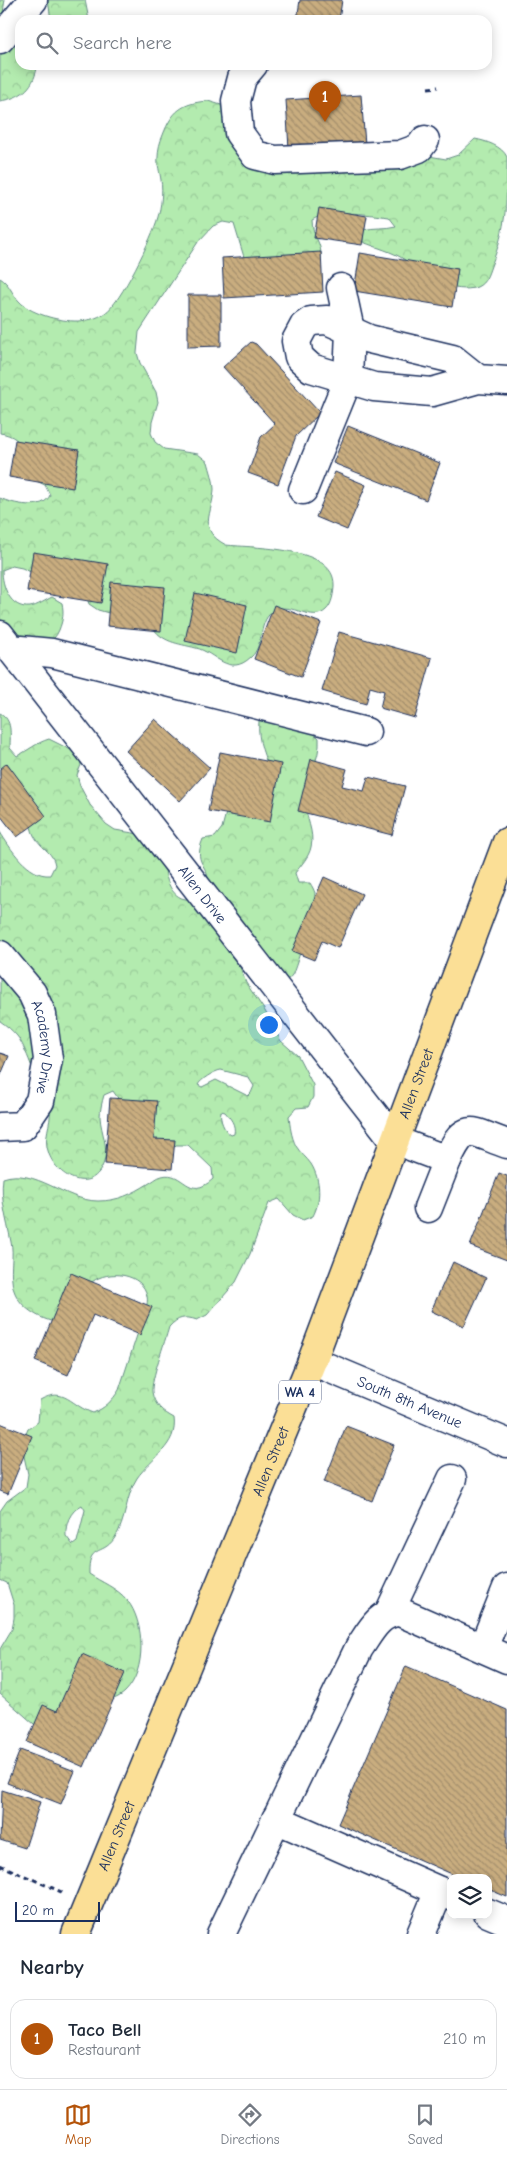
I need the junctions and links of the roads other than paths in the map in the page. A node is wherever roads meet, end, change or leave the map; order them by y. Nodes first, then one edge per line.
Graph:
1 (33, 0) edge
2 (20, 15) edge
3 (15, 21) edge
4 (0, 39) edge
5 (249, 70) edge
6 (425, 140) dead end
7 (341, 288) dead end
8 (350, 330) junction
9 (348, 379) junction
10 (478, 379) junction
11 (507, 381) edge
12 (303, 490) dead end
13 (5, 642) edge
14 (366, 732) dead end
15 (507, 842) edge
16 (0, 955) edge
17 (1, 1128) edge
18 (394, 1140) junction
19 (507, 1144) edge
20 (447, 1160) junction
21 (428, 1208) dead end
22 (312, 1361) junction
23 (507, 1443) edge
24 (452, 1479) dead end
25 (507, 1588) edge
26 (389, 1613) junction
27 (495, 1653) edge
28 (276, 1819) junction
29 (445, 1894) edge
30 (492, 1915) edge
31 (507, 1921) edge
32 (76, 1934) edge
33 (221, 1934) edge
34 (421, 1934) edge

1 - 2 street
3 - 4 street
5 - 6 street
7 - 8 street
8 - 9 street
8 - 9 street
8 - 10 street
9 - 10 street
9 - 12 street
10 - 11 street
13 - 14 street, Allen Drive
13 - 18 street, Allen Drive
15 - 18 main road, Allen Street / WA 4
16 - 17 street, Academy Drive
18 - 20 street
18 - 22 main road, Allen Street / WA 4
19 - 20 street
20 - 21 street
22 - 23 street, South 8th Avenue
22 - 32 main road, Allen Street / WA 4
24 - 26 street
25 - 27 street
26 - 27 street
26 - 28 street
28 - 29 street
28 - 33 street
29 - 34 street
30 - 31 street

